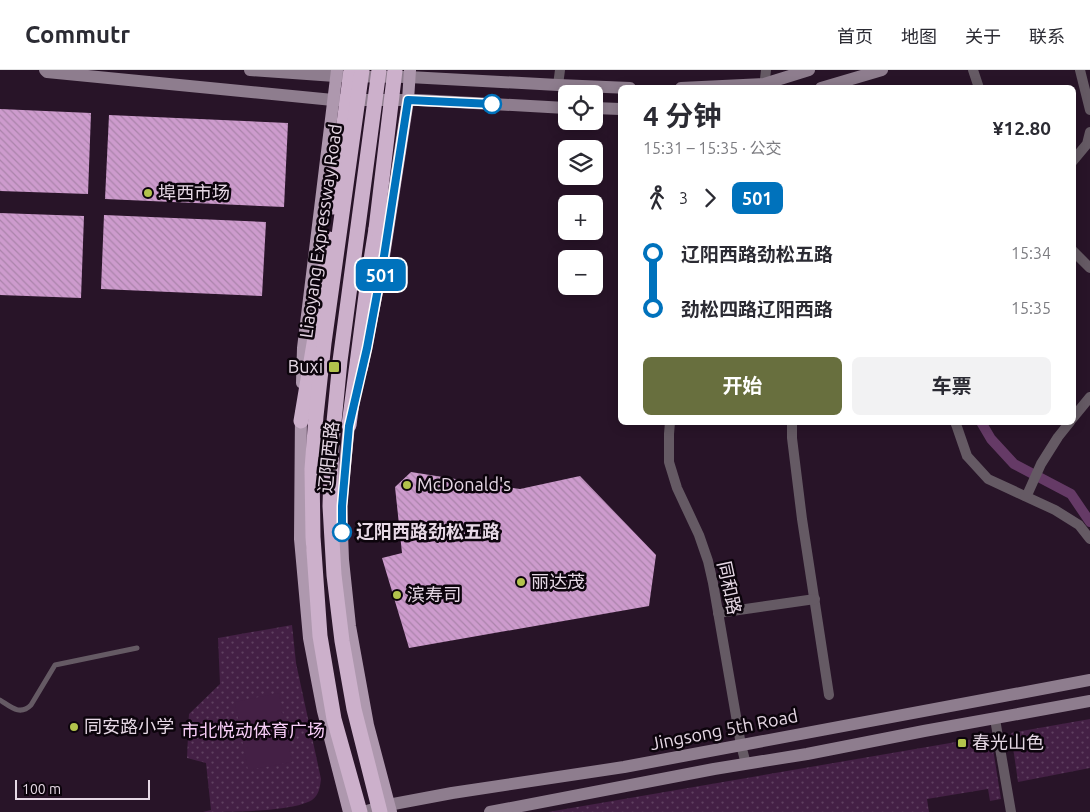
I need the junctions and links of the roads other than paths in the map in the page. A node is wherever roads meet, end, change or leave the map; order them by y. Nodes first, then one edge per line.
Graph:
1 (45, 70) edge
2 (250, 70) edge
3 (351, 70) edge
4 (362, 70) edge
5 (379, 70) edge
6 (395, 70) edge
7 (560, 70) edge
8 (766, 70) edge
9 (809, 70) edge
10 (882, 70) edge
11 (973, 70) edge
12 (1080, 70) edge
13 (336, 73) edge
14 (410, 73) edge
15 (558, 85) joint
16 (764, 85) edge
17 (767, 85) edge
18 (831, 85) edge
19 (978, 85) edge
20 (603, 87) edge
21 (618, 88) edge
22 (333, 100) junction
23 (408, 100) junction
24 (558, 108) edge
25 (603, 108) edge
26 (618, 109) edge
27 (1090, 110) edge
28 (1090, 132) edge
29 (1076, 157) edge
30 (1076, 254) edge
31 (1090, 268) edge
32 (1090, 397) edge
33 (1076, 414) edge
34 (301, 421) junction
35 (670, 425) edge
36 (792, 425) edge
37 (957, 425) edge
38 (1068, 425) edge
39 (349, 426) junction
40 (1026, 495) junction
41 (1090, 539) edge
42 (815, 599) junction
43 (718, 613) junction
44 (136, 648) dead end
45 (1090, 680) edge
46 (829, 695) dead end
47 (0, 700) edge
48 (1090, 701) edge
49 (995, 719) junction
50 (741, 745) junction
51 (746, 764) junction
52 (386, 810) edge
53 (349, 812) edge
54 (362, 812) edge
55 (490, 812) edge
56 (1011, 812) edge

1 - 22 main road
2 - 13 main road
3 - 34 highway, bridge
4 - 54 highway, Liaoyang Expressway Road, bridge
5 - 52 highway, Liaoyang Expressway Road, bridge
6 - 39 highway, bridge
7 - 15 street
8 - 16 street
9 - 17 main road
10 - 18 main road
11 - 19 street
12 - 27 street
13 - 14 main road
13 - 22 main road, 辽阳西路
14 - 15 main road
14 - 23 main road, 辽阳西路
20 - 21 main road
22 - 23 main road
22 - 34 main road, 辽阳西路
23 - 24 main road
23 - 39 main road, 辽阳西路
25 - 26 main road
28 - 29 street
30 - 31 street
32 - 33 street
34 - 53 main road, 辽阳西路
35 - 43 street, 同和路
36 - 42 street
37 - 40 street
38 - 40 street
39 - 52 main road, 辽阳西路
40 - 41 street
42 - 43 street
42 - 46 street
43 - 50 street, 同和路
44 - 47 lane
45 - 50 main road, Jingsong 5th Road
48 - 49 main road, Jingsong 5th Road
49 - 51 main road, Jingsong 5th Road
49 - 56 street
50 - 51 street, 同和路
50 - 52 main road, Jingsong 5th Road
51 - 55 main road, Jingsong 5th Road
52 - 54 main road, Jingsong 5th Road

